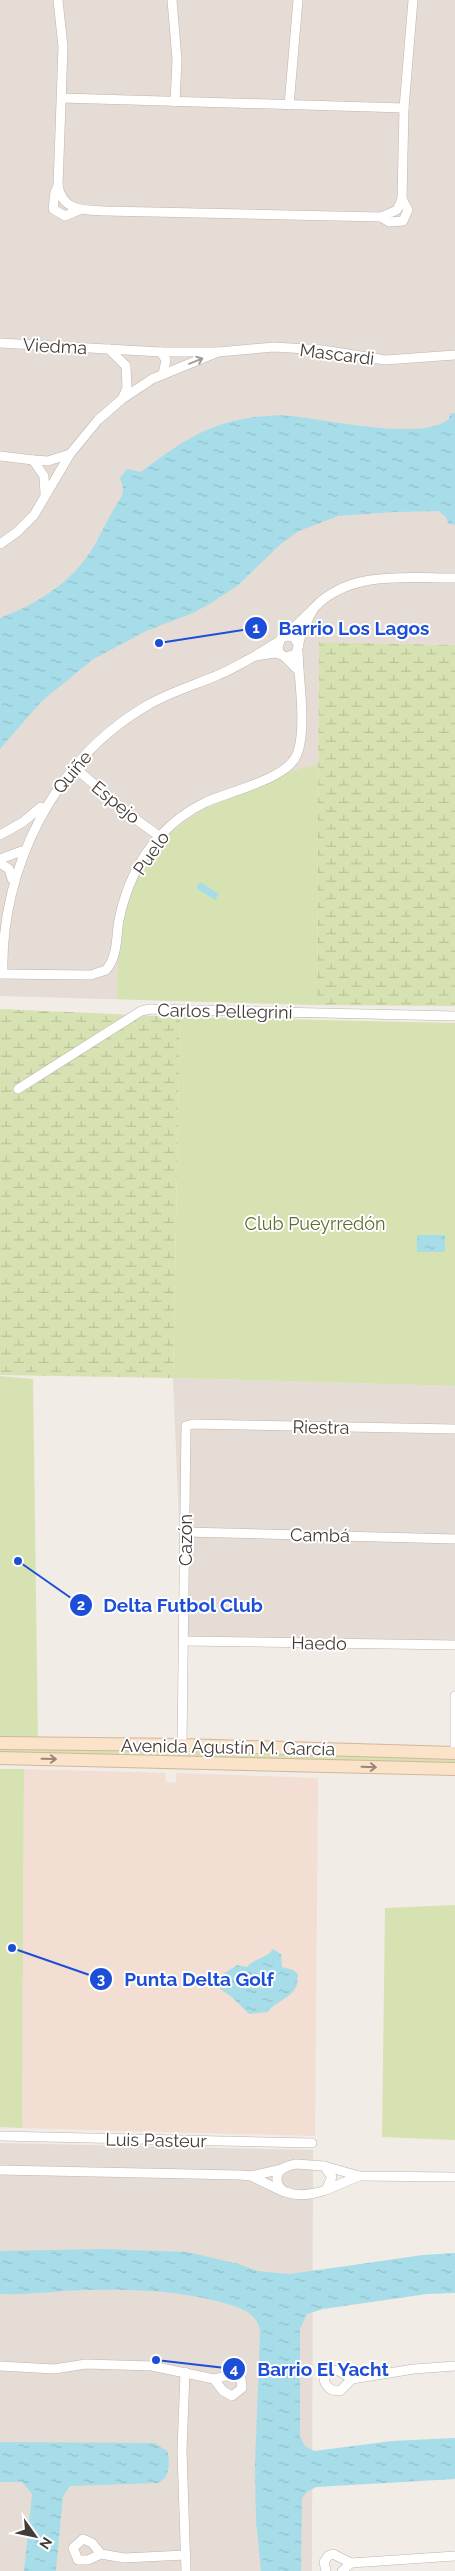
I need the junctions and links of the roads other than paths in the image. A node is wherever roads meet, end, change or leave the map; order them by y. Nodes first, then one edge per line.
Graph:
1 (58, 0) edge
2 (172, 0) edge
3 (298, 0) edge
4 (413, 0) edge
5 (62, 98) junction
6 (174, 102) junction
7 (289, 105) junction
8 (404, 108) junction
9 (0, 343) edge
10 (109, 348) junction
11 (138, 350) junction
12 (161, 352) junction
13 (218, 352) junction
14 (455, 355) edge
15 (126, 366) junction
16 (163, 374) junction
17 (128, 378) junction
18 (143, 384) junction
19 (122, 399) junction
20 (70, 454) junction
21 (0, 456) edge
22 (33, 460) junction
23 (44, 496) junction
24 (0, 544) edge
25 (455, 578) edge
26 (314, 608) junction
27 (282, 639) junction
28 (299, 649) junction
29 (255, 656) junction
30 (283, 656) junction
31 (299, 671) junction
32 (74, 767) junction
33 (51, 796) junction
34 (9, 830) junction
35 (0, 835) edge
36 (159, 836) junction
37 (26, 840) junction
38 (22, 851) junction
39 (0, 859) edge
40 (0, 863) edge
41 (12, 880) junction
42 (2, 974) edge
43 (455, 1016) edge
44 (18, 1089) dead end
45 (186, 1426) joint
46 (455, 1429) edge
47 (185, 1532) junction
48 (455, 1539) edge
49 (184, 1641) junction
50 (455, 1645) edge
51 (455, 1696) edge
52 (0, 1743) edge
53 (182, 1745) junction
54 (455, 1754) edge
55 (0, 1758) edge
56 (455, 1769) edge
57 (0, 2136) edge
58 (312, 2143) dead end
59 (324, 2166) junction
60 (282, 2168) junction
61 (0, 2170) edge
62 (251, 2176) junction
63 (360, 2176) junction
64 (455, 2177) edge
65 (326, 2190) junction
66 (284, 2192) junction
67 (0, 2366) edge
68 (455, 2366) edge
69 (185, 2372) junction
70 (214, 2379) dead end
71 (352, 2379) dead end
72 (101, 2554) dead end
73 (185, 2555) junction
74 (455, 2556) edge
75 (351, 2563) junction
76 (186, 2571) edge
77 (326, 2571) edge
78 (342, 2571) edge

1 - 5 street
2 - 6 street
3 - 7 street
4 - 8 street
5 - 6 street
5 - 8 street
6 - 7 street
7 - 8 street
9 - 10 street, Viedma
10 - 11 street, Viedma
10 - 15 street
11 - 12 street
11 - 15 street
12 - 13 street
12 - 16 street
13 - 14 street, Mascardi
16 -> 13 street
15 - 17 street
16 - 18 street
17 - 18 street
17 - 19 street
18 - 19 street
19 - 20 street
20 - 22 street
20 - 23 street
21 - 22 street
22 - 23 street
23 - 24 street
25 - 26 street, Quiñe
26 - 27 street, Quiñe
26 - 28 street
27 - 28 street
27 - 29 street, Quiñe
27 - 30 street
28 - 30 street
28 - 31 street, Puelo
29 - 30 street
29 - 32 street, Quiñe
30 - 31 street
31 - 36 street, Puelo
32 - 33 street, Quiñe
32 - 36 street, Espejo
33 - 34 street
33 - 37 street, Quiñe
34 - 35 street
34 - 37 street
36 - 42 street, Puelo
37 - 38 street, Quiñe
38 - 39 street
38 - 41 street, Quiñe
40 - 41 street
41 - 42 street, Quiñe
43 - 44 street, Carlos Pellegrini
45 - 46 street, Riestra
45 - 47 street, Cazón
47 - 48 street, Cambá
47 - 49 street, Cazón
49 - 50 street, Haedo
49 - 53 street, Cazón
51 - 54 street
52 - 53 main road, Avenida Agustín M. García
53 - 54 main road, Avenida Agustín M. García
55 -> 56 main road, Avenida Agustín M. García
57 - 58 street, Luis Pasteur
59 - 60 street
59 - 63 street
59 - 65 street
60 - 62 street
60 - 66 street
61 - 62 street
62 - 66 street
63 - 64 street
63 - 65 street
65 - 66 street
67 - 69 street
68 - 71 street
69 - 70 street
69 - 73 street
72 - 73 street
73 - 76 street
74 - 75 street
75 - 77 street
75 - 78 street

